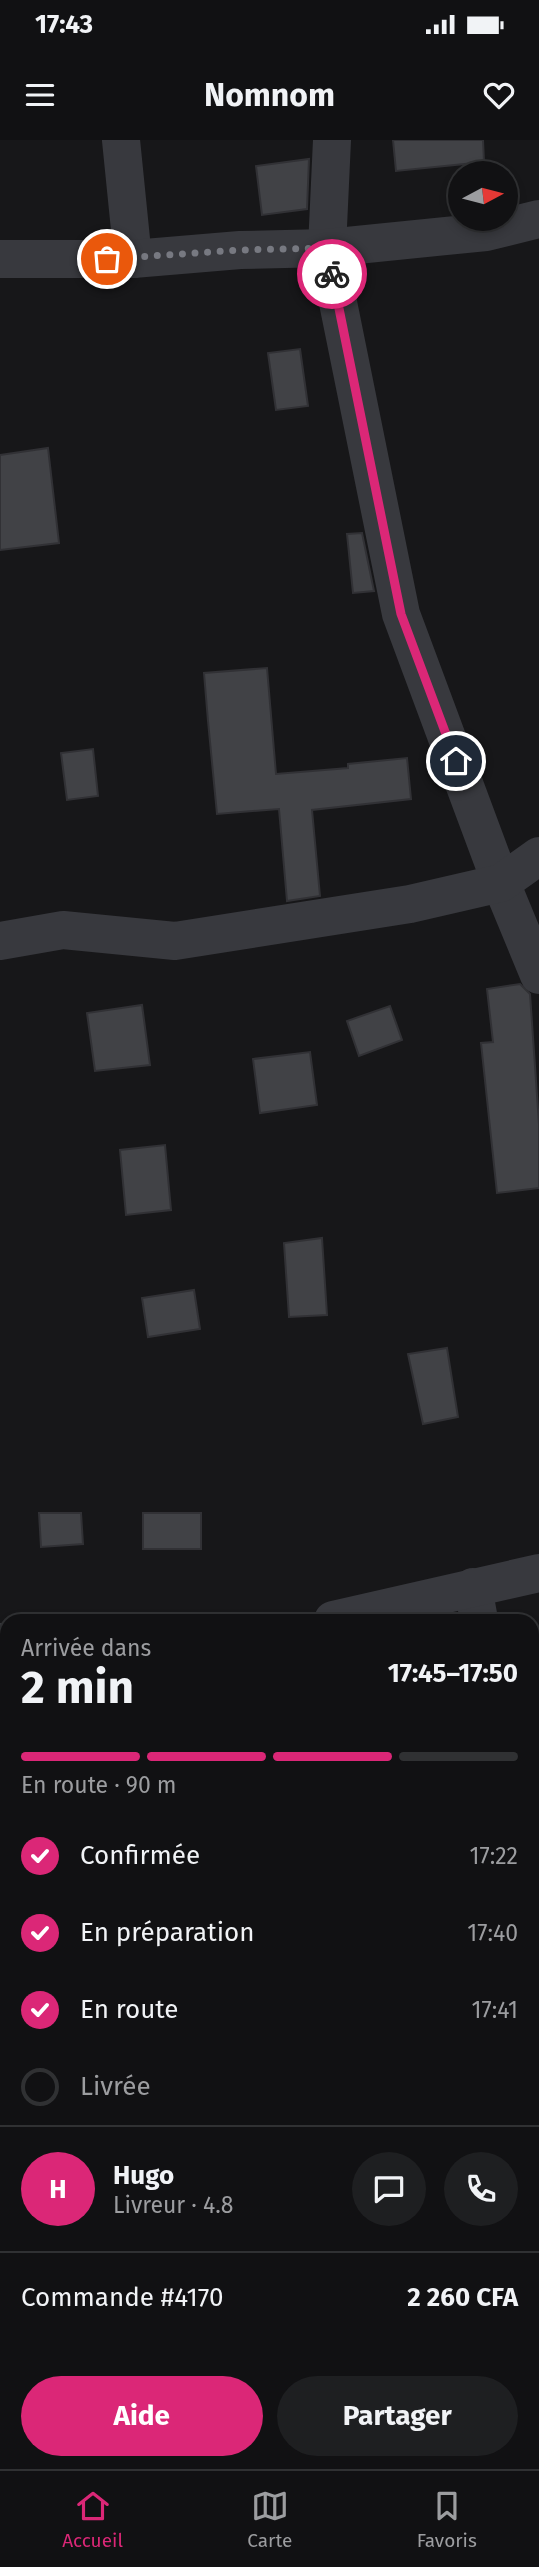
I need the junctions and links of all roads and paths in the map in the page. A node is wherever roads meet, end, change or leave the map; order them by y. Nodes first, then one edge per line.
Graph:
1 (121, 140) edge
2 (332, 140) edge
3 (539, 219) edge
4 (327, 248) junction
5 (0, 259) edge
6 (133, 259) junction
7 (539, 856) edge
8 (501, 883) junction
9 (0, 941) edge
10 (539, 975) edge
11 (539, 1573) edge
12 (476, 1604) edge
13 (387, 1614) edge

1 - 6 street
2 - 4 street
3 - 4 street
4 - 6 street
4 - 8 street
5 - 6 street
7 - 8 street
8 - 9 street
8 - 10 street
11 - 12 street
12 - 13 street

